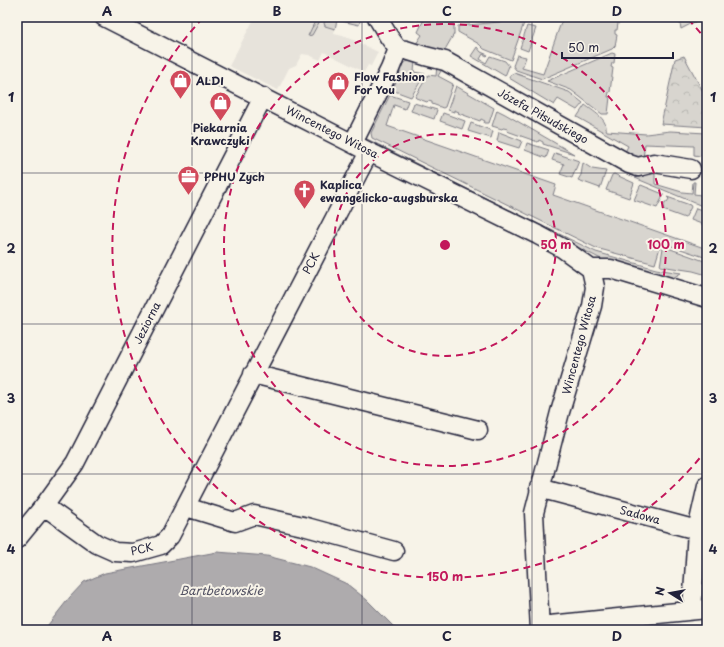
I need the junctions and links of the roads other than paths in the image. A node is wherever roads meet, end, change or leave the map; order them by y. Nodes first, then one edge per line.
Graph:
1 (104, 17) edge
2 (377, 17) edge
3 (398, 49) junction
4 (263, 97) junction
5 (353, 143) junction
6 (369, 152) junction
7 (691, 169) dead end
8 (591, 269) junction
9 (707, 298) edge
10 (253, 374) junction
11 (478, 430) dead end
12 (707, 486) edge
13 (539, 488) junction
14 (44, 506) junction
15 (186, 507) junction
16 (697, 530) junction
17 (17, 539) edge
18 (394, 551) dead end
19 (699, 610) edge
20 (540, 628) edge

1 - 4 street, Wincentego Witosa
2 - 3 street
3 - 5 street
3 - 7 street, Józefa Piłsudskiego
4 - 5 street, Wincentego Witosa
4 - 14 street, Jeziorna
5 - 6 street, Wincentego Witosa
6 - 8 street, Wincentego Witosa
6 - 10 street, PCK
8 - 9 street
8 - 13 street, Wincentego Witosa
10 - 11 street
10 - 15 street, PCK
12 - 16 street
13 - 16 street, Sadowa
13 - 20 street, Wincentego Witosa
14 - 15 street, PCK
14 - 17 street, Jeziorna
15 - 18 street
16 - 19 street
19 - 20 street

